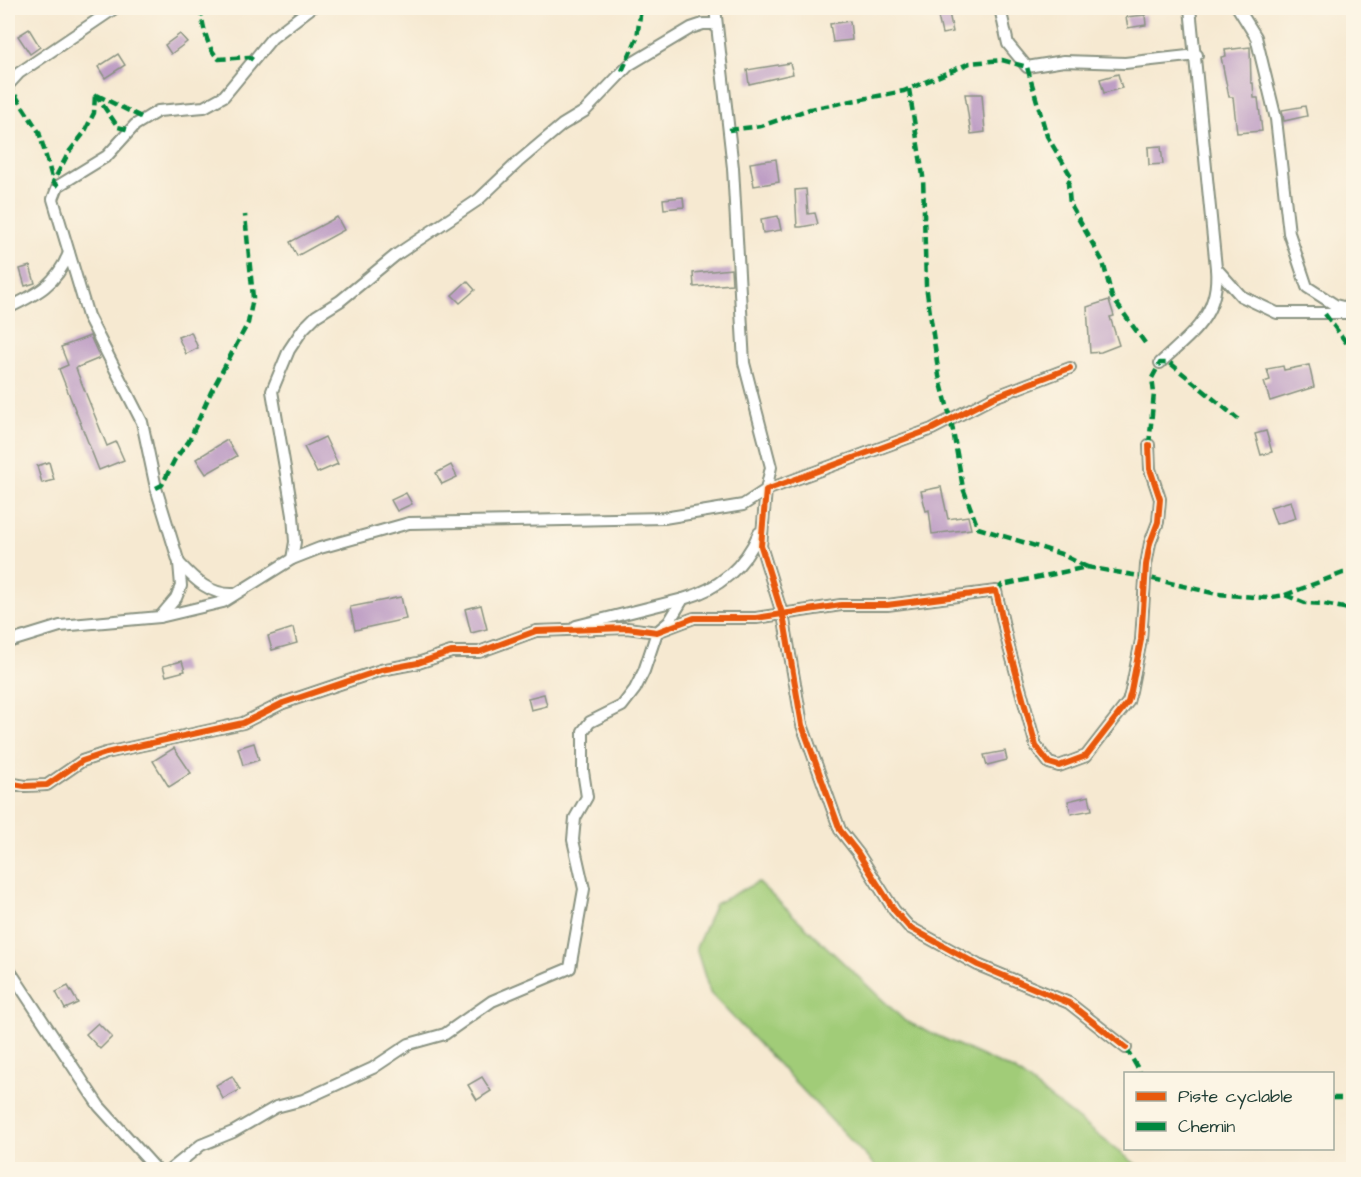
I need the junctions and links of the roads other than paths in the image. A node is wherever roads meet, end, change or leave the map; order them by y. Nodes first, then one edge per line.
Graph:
1 (116, 8) edge
2 (311, 8) edge
3 (715, 8) edge
4 (1000, 8) edge
5 (1191, 8) edge
6 (1238, 8) edge
7 (716, 24) junction
8 (1197, 55) junction
9 (8, 85) edge
10 (69, 253) junction
11 (1216, 268) junction
12 (8, 308) edge
13 (1353, 311) edge
14 (1160, 363) dead end
15 (1070, 368) dead end
16 (1149, 445) dead end
17 (766, 490) junction
18 (762, 527) junction
19 (292, 559) junction
20 (179, 563) junction
21 (237, 594) junction
22 (683, 599) junction
23 (782, 614) junction
24 (160, 617) junction
25 (565, 629) junction
26 (657, 632) junction
27 (8, 642) edge
28 (8, 783) edge
29 (8, 968) edge
30 (1126, 1048) dead end
31 (157, 1170) edge
32 (170, 1170) edge

1 - 9 street
2 - 10 street
3 - 7 street
4 - 8 street
5 - 8 street
6 - 13 street
7 - 17 street
7 - 19 street
8 - 11 street
10 - 12 street
10 - 20 street
11 - 13 street
11 - 14 street
15 - 17 street
16 - 23 street
17 - 18 street
17 - 19 street
18 - 22 street
18 - 23 street
19 - 21 street
20 - 21 street
20 - 24 street
21 - 24 street
22 - 25 street
22 - 26 street
23 - 26 street
23 - 30 street
24 - 27 street
25 - 26 street
25 - 28 street
26 - 32 street
29 - 31 street

